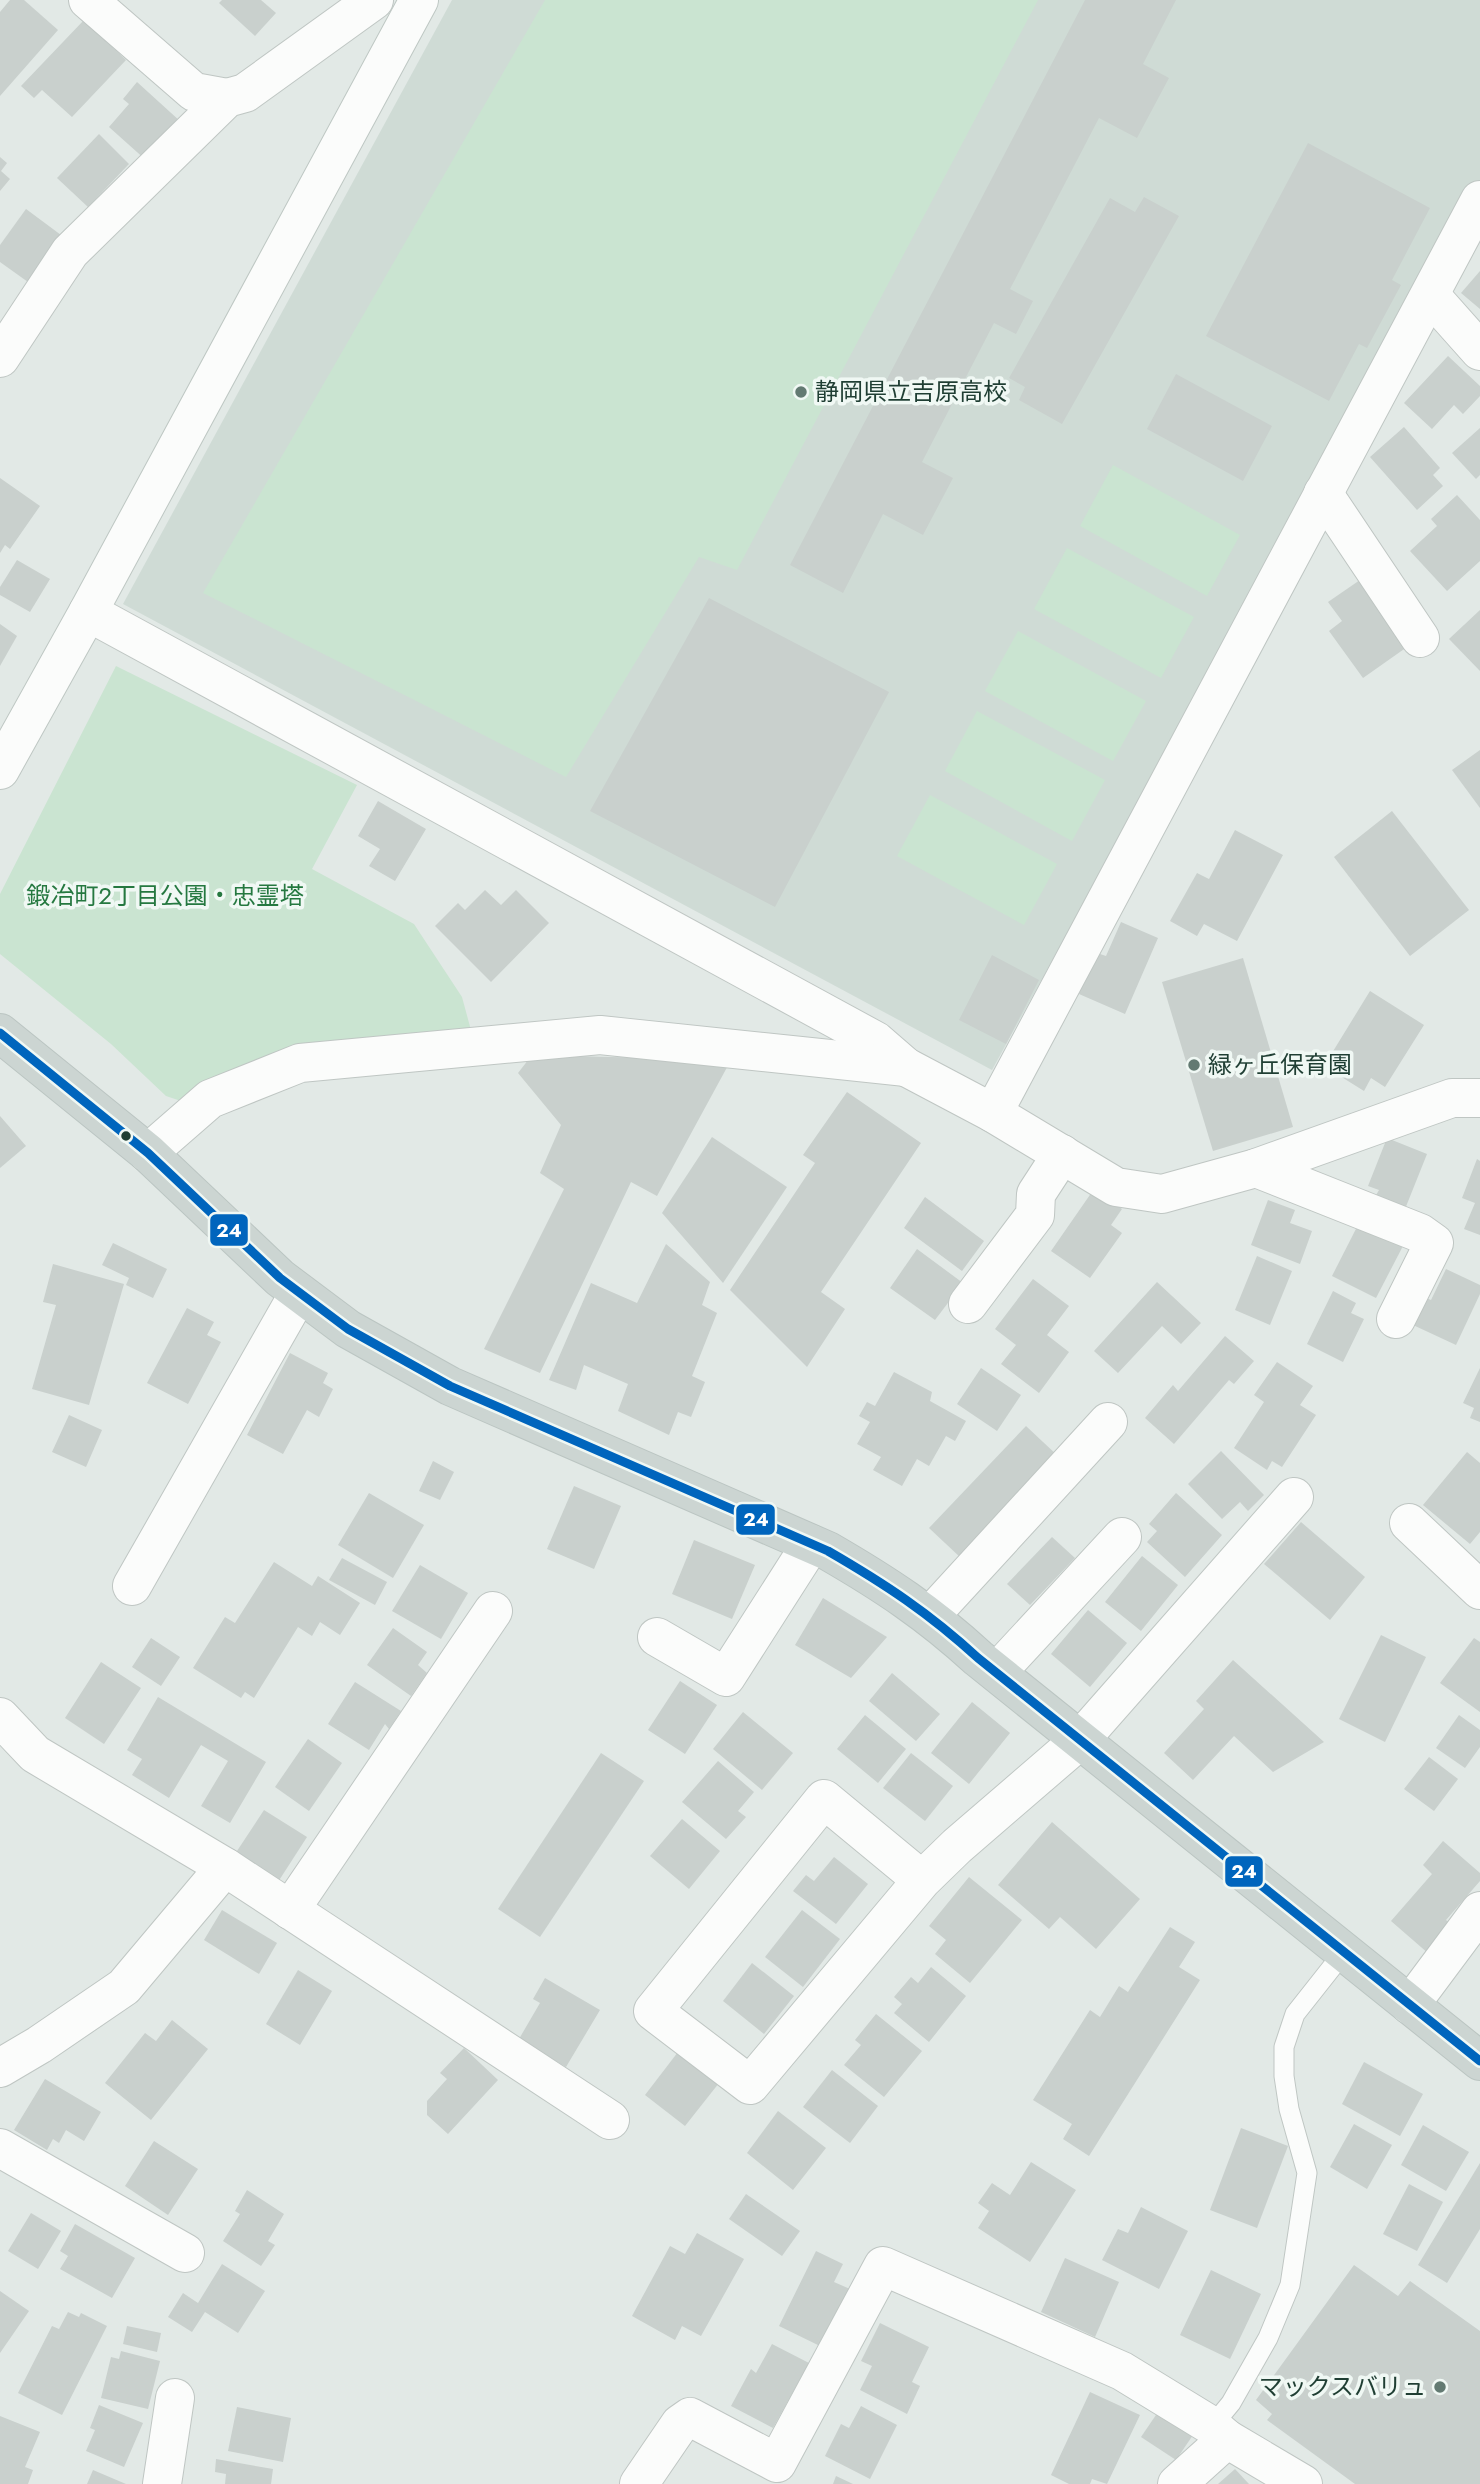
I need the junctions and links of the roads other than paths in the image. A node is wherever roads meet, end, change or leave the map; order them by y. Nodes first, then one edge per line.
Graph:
1 (88, 0) edge
2 (374, 0) edge
3 (419, 0) edge
4 (227, 98) junction
5 (1480, 200) edge
6 (1431, 296) junction
7 (1480, 351) edge
8 (0, 358) edge
9 (1323, 493) junction
10 (88, 612) junction
11 (1420, 638) dead end
12 (0, 769) edge
13 (0, 1033) edge
14 (906, 1067) junction
15 (1480, 1098) edge
16 (993, 1113) junction
17 (148, 1153) junction
18 (1062, 1154) junction
19 (1256, 1168) junction
20 (299, 1293) junction
21 (968, 1304) dead end
22 (1396, 1319) dead end
23 (1108, 1422) dead end
24 (1294, 1497) dead end
25 (1409, 1523) dead end
26 (1122, 1537) dead end
27 (811, 1544) junction
28 (132, 1586) dead end
29 (1480, 1590) edge
30 (493, 1611) dead end
31 (930, 1616) junction
32 (657, 1637) dead end
33 (997, 1672) junction
34 (0, 1717) edge
35 (1080, 1740) junction
36 (225, 1867) junction
37 (922, 1880) junction
38 (290, 1910) junction
39 (1480, 1911) edge
40 (1344, 1952) junction
41 (1410, 2005) junction
42 (1480, 2061) edge
43 (0, 2068) edge
44 (610, 2120) dead end
45 (0, 2148) edge
46 (185, 2253) dead end
47 (175, 2398) dead end
48 (1220, 2433) junction
49 (162, 2484) edge
50 (639, 2484) edge
51 (1177, 2484) edge
52 (1303, 2484) edge

1 - 4 street
2 - 4 street
3 - 10 street
4 - 8 street
5 - 6 street
6 - 7 street
6 - 9 street
9 - 11 street
9 - 16 street
10 - 12 street
10 - 14 street
13 - 17 main road
14 - 16 street
14 - 17 street
15 - 19 street
16 - 18 street
17 - 20 main road
18 - 19 street
18 - 21 street
19 - 22 street
20 - 27 main road
20 - 28 street
23 - 31 street
24 - 35 street
25 - 29 street
26 - 33 street
27 - 31 main road
27 - 32 street
30 - 38 street
31 - 33 main road
33 - 35 main road
34 - 36 street
35 - 37 street
35 - 40 main road
36 - 38 street
36 - 43 street
37 - 37 street
38 - 44 street
39 - 41 street
40 - 41 main road
40 - 48 lane
41 - 42 main road
45 - 46 street
47 - 49 street
48 - 50 street
48 - 51 street
48 - 52 street

